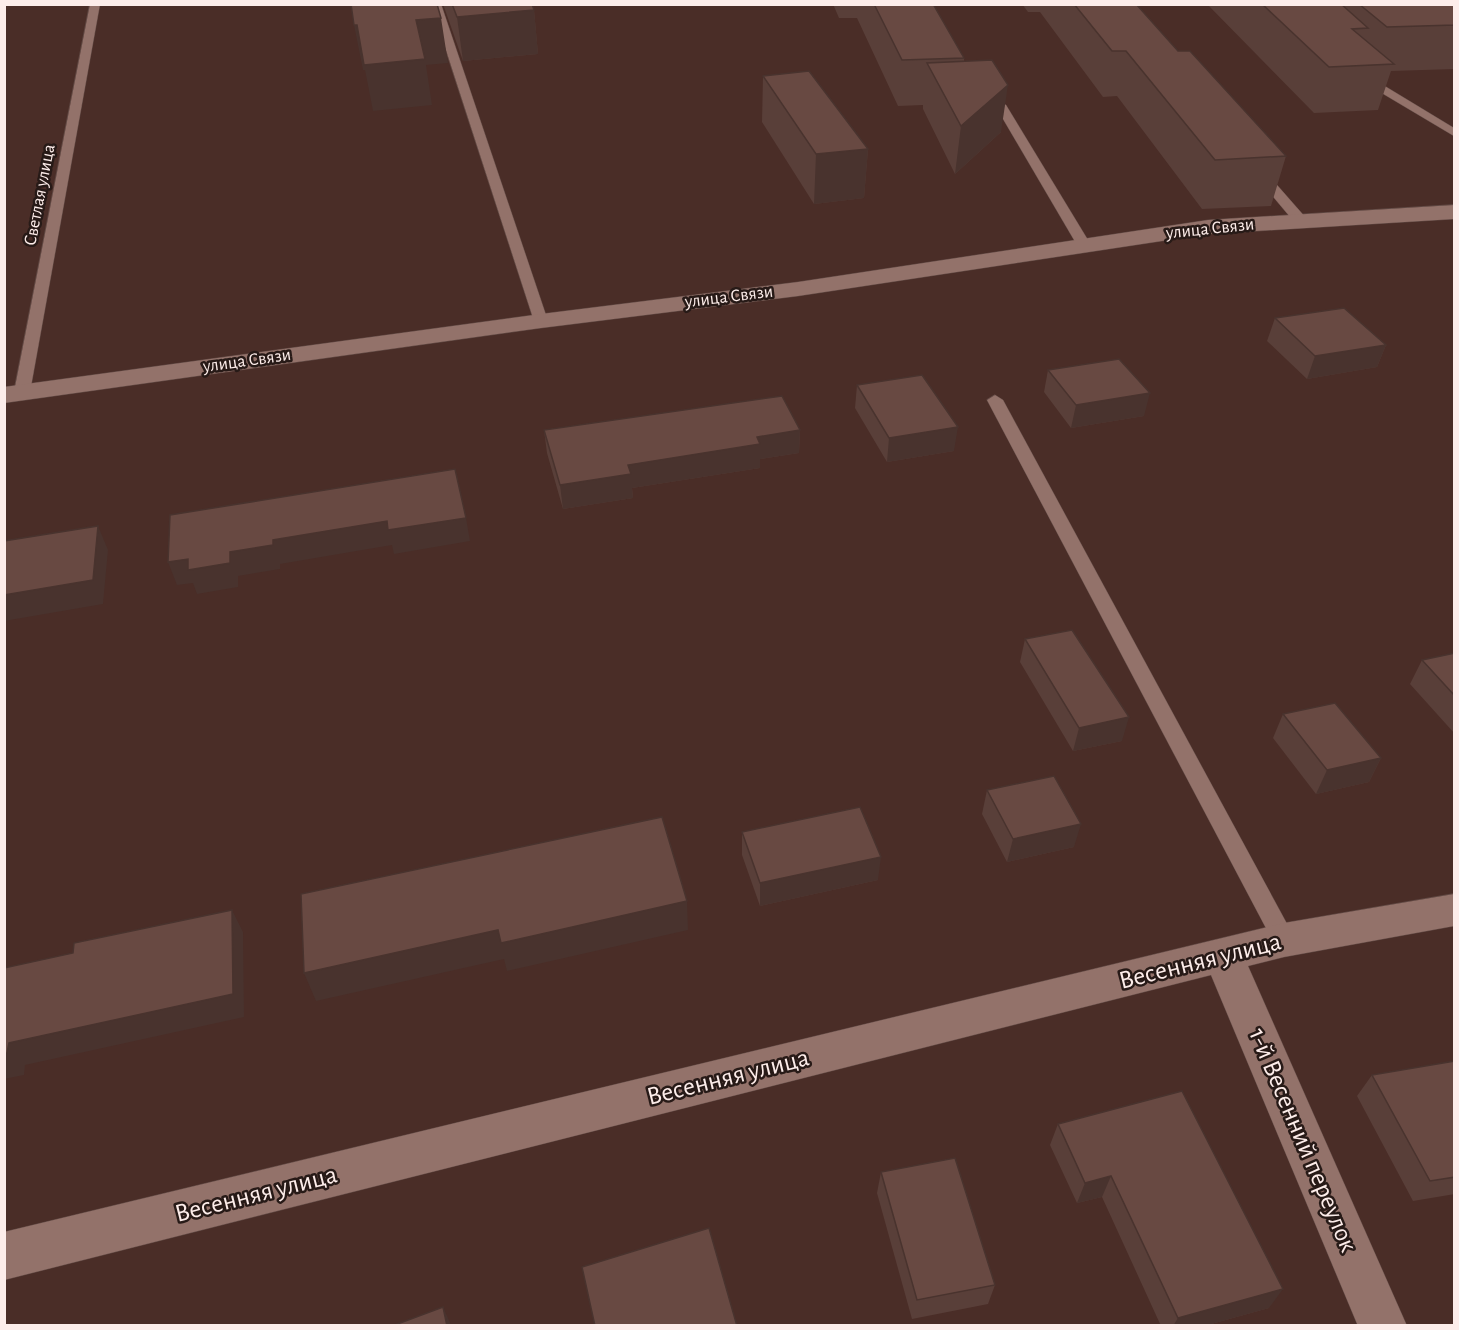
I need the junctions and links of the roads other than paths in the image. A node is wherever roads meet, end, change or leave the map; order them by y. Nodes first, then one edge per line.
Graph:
1 (94, 4) edge
2 (436, 4) edge
3 (1354, 64) edge
4 (974, 92) edge
5 (1455, 133) edge
6 (1246, 158) edge
7 (1455, 212) edge
8 (1301, 221) junction
9 (1084, 244) junction
10 (541, 321) junction
11 (13, 394) edge
12 (995, 400) dead end
13 (1455, 910) edge
14 (1284, 940) junction
15 (1223, 955) junction
16 (4, 1256) edge
17 (1383, 1326) edge

1 - 11 lane, Светлая улица
2 - 10 lane
3 - 5 lane
4 - 9 lane
6 - 8 lane
7 - 8 street, улица Связи
8 - 9 street, улица Связи
9 - 10 street, улица Связи
10 - 11 street, улица Связи
12 - 14 lane
13 - 14 street, Весенняя улица
14 - 15 street, Весенняя улица
15 - 16 street, Весенняя улица
15 - 17 street, 1-й Весенний переулок

